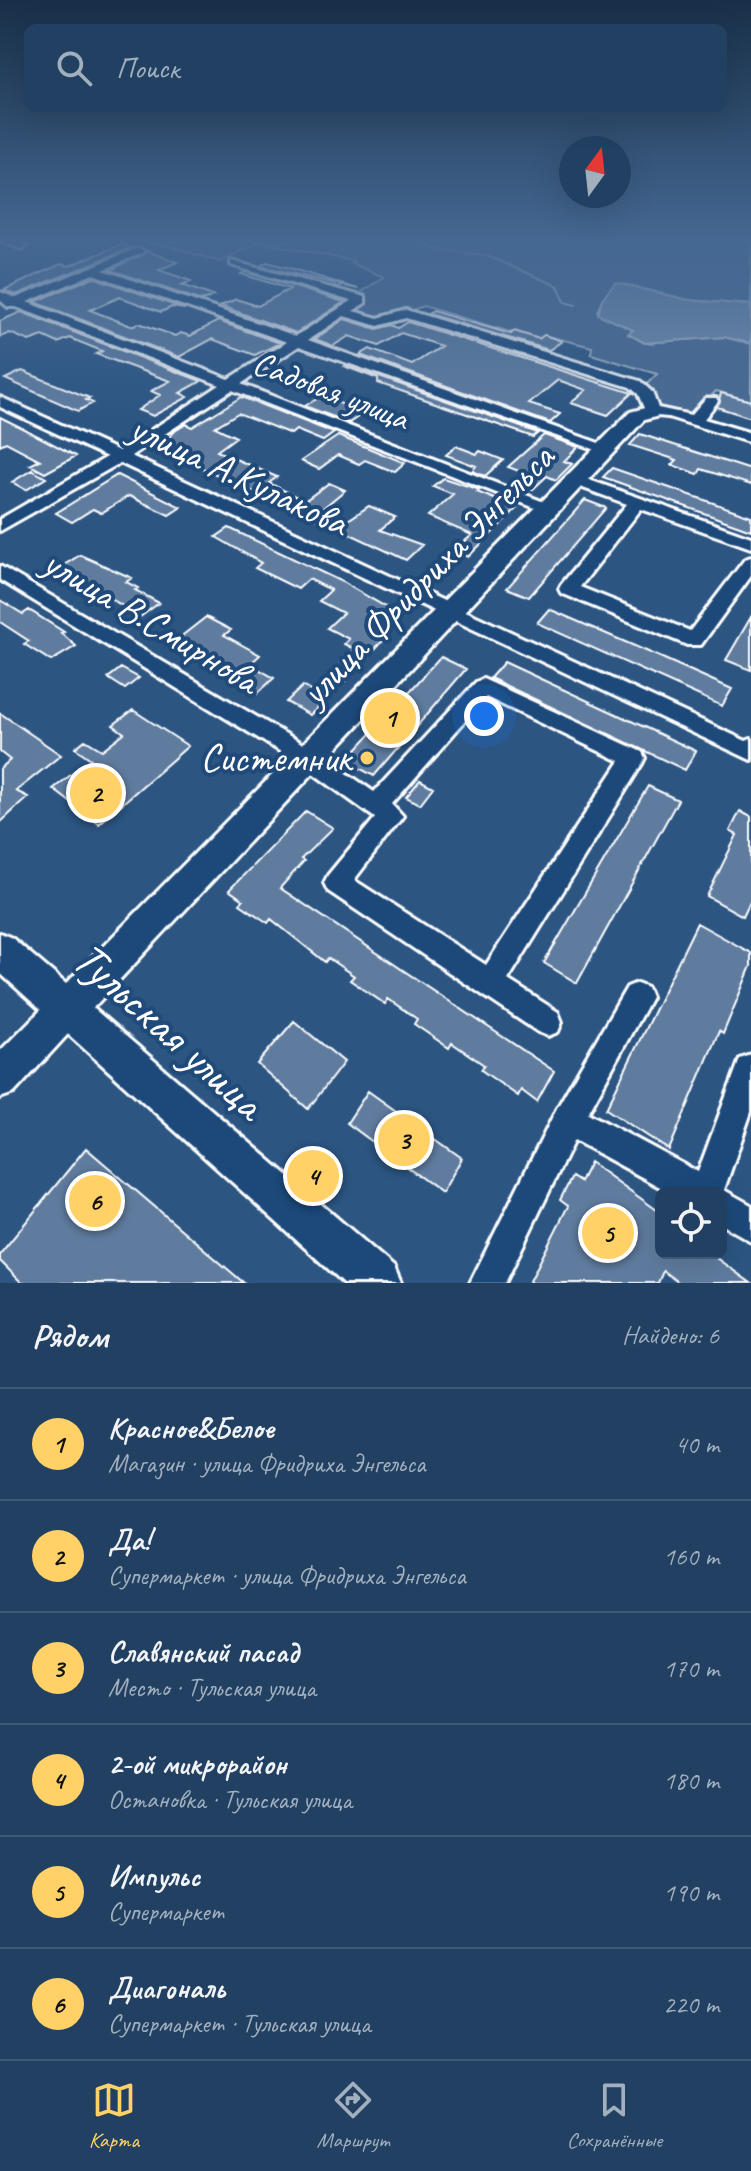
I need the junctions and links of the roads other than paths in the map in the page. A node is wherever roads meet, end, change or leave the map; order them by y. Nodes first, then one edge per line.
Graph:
1 (13, 301) edge
2 (19, 301) edge
3 (184, 301) edge
4 (360, 301) edge
5 (16, 302) junction
6 (0, 309) edge
7 (343, 312) junction
8 (299, 340) junction
9 (235, 384) junction
10 (0, 401) edge
11 (711, 401) dead end
12 (652, 412) junction
13 (694, 421) junction
14 (751, 438) edge
15 (605, 448) junction
16 (121, 456) junction
17 (575, 480) junction
18 (639, 501) junction
19 (549, 507) junction
20 (0, 526) edge
21 (751, 543) edge
22 (751, 563) edge
23 (0, 572) edge
24 (449, 613) junction
25 (751, 748) edge
26 (307, 757) junction
27 (375, 807) junction
28 (0, 950) edge
29 (490, 984) junction
30 (637, 997) dead end
31 (67, 1008) junction
32 (548, 1022) dead end
33 (751, 1070) edge
34 (0, 1079) edge
35 (568, 1119) junction
36 (693, 1187) edge
37 (706, 1187) edge
38 (727, 1209) edge
39 (751, 1224) edge
40 (378, 1283) edge
41 (487, 1283) edge

1 - 5 street, Садовая улица
2 - 5 street
3 - 8 street
4 - 7 street
5 - 6 street
5 - 9 street, Садовая улица
7 - 8 street
7 - 12 street
8 - 9 street
8 - 15 street
9 - 16 street
9 - 19 street, Садовая улица
10 - 16 street, улица А.Кулакова
11 - 13 street
12 - 13 street
12 - 15 main road, улица Фридриха Энгельса
13 - 14 street
15 - 17 main road, улица Фридриха Энгельса
16 - 20 street
16 - 24 street, улица А.Кулакова
17 - 18 street
17 - 19 main road, улица Фридриха Энгельса
18 - 21 street
18 - 22 street
19 - 24 main road, улица Фридриха Энгельса
23 - 26 street, улица В.Смирнова
24 - 25 street, улица А.Кулакова
24 - 26 main road, улица Фридриха Энгельса
26 - 27 street, улица В.Смирнова
26 - 31 main road, улица Фридриха Энгельса
27 - 29 street
27 - 29 street
28 - 31 main road, Тульская улица
29 - 32 street
30 - 35 street
31 - 34 main road, улица Фридриха Энгельса
31 - 40 main road, Тульская улица
33 - 37 street
35 - 36 street
35 - 41 street
38 - 39 street

